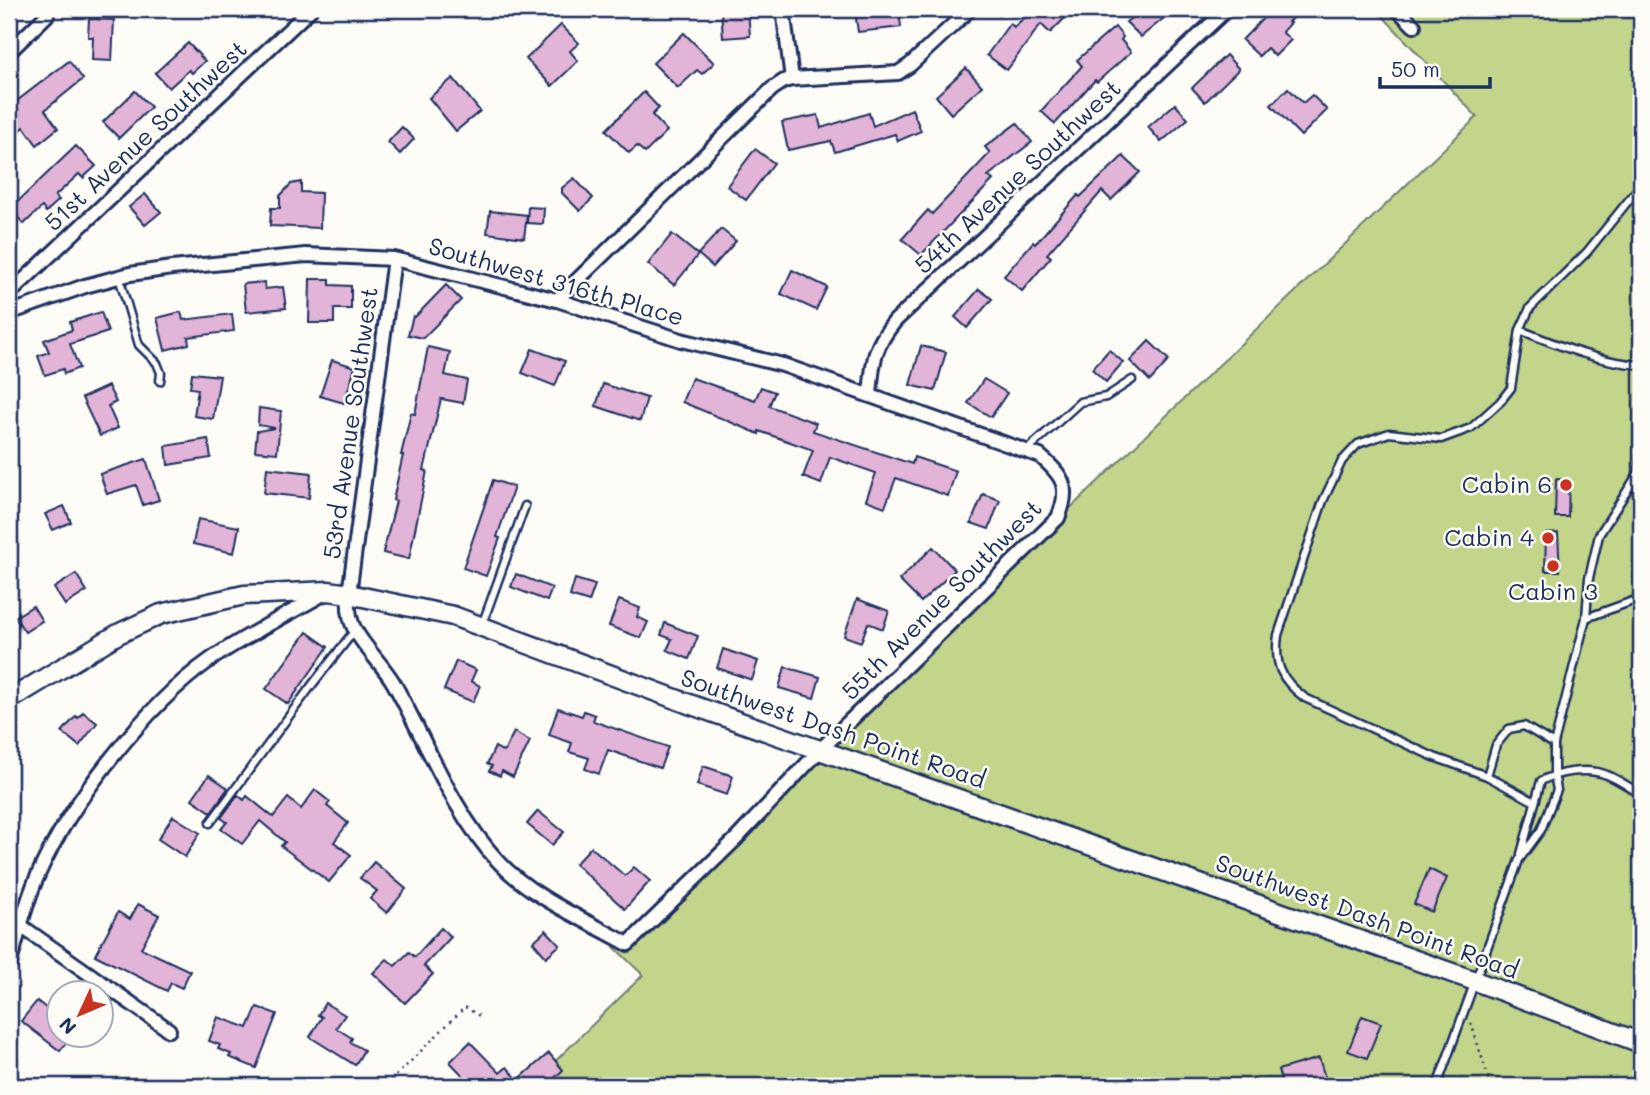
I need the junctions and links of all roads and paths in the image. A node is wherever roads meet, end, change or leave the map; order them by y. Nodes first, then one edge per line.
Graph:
1 (312, 9) edge
2 (783, 9) edge
3 (970, 9) edge
4 (1227, 9) edge
5 (1397, 9) edge
6 (47, 15) dead end
7 (1414, 26) dead end
8 (9, 52) edge
9 (792, 79) junction
10 (1641, 185) edge
11 (394, 259) junction
12 (120, 277) junction
13 (9, 294) edge
14 (557, 300) junction
15 (9, 313) edge
16 (1520, 330) junction
17 (1641, 365) edge
18 (1132, 380) dead end
19 (160, 382) dead end
20 (870, 395) junction
21 (1027, 451) junction
22 (1641, 453) edge
23 (1065, 487) joint
24 (525, 506) dead end
25 (329, 591) junction
26 (349, 594) junction
27 (1641, 598) edge
28 (1586, 618) junction
29 (481, 627) junction
30 (355, 630) junction
31 (9, 700) edge
32 (1554, 744) junction
33 (820, 750) junction
34 (1554, 774) junction
35 (1487, 776) junction
36 (1641, 794) edge
37 (1535, 802) junction
38 (210, 823) dead end
39 (1519, 860) junction
40 (21, 926) junction
41 (9, 966) edge
42 (1475, 981) junction
43 (1466, 1007) junction
44 (481, 1017) dead end
45 (169, 1030) dead end
46 (1641, 1043) edge
47 (398, 1086) edge
48 (1437, 1086) edge
49 (1492, 1086) edge

1 - 13 street, 51st Avenue Southwest
2 - 9 street
3 - 9 street
4 - 20 street, 54th Avenue Southwest
5 - 7 street
6 - 8 street
9 - 14 street
10 - 16 lane
11 - 12 street, Southwest 316th Place
11 - 14 street, Southwest 316th Place
11 - 26 street, 53rd Avenue Southwest
12 - 15 street, Southwest 316th Place
12 - 19 lane
14 - 20 street, Southwest 316th Place
16 - 17 lane
16 - 35 lane
18 - 21 lane
20 - 21 street, Southwest 316th Place
21 - 23 street, Southwest 316th Place
22 - 28 lane
23 - 33 street, 55th Avenue Southwest
24 - 29 lane
25 - 26 main road, Southwest Dash Point Road
25 - 31 main road, Southwest Dash Point Road
25 - 40 street, 53rd Avenue Southwest
26 - 29 main road, Southwest Dash Point Road
26 - 30 street, 53rd Avenue Southwest
27 - 28 lane
28 - 32 lane
29 - 33 main road, Southwest Dash Point Road
30 - 33 street, 55th Avenue Southwest
30 - 38 lane
32 - 34 lane
32 - 35 lane
33 - 42 main road, Southwest Dash Point Road
34 - 36 lane
34 - 37 lane
34 - 39 lane
35 - 37 lane
37 - 39 lane
39 - 42 lane
40 - 41 street, 53rd Avenue Southwest
40 - 45 street
42 - 43 lane
42 - 46 main road, Southwest Dash Point Road
43 - 48 lane
43 - 49 path
44 - 47 path

